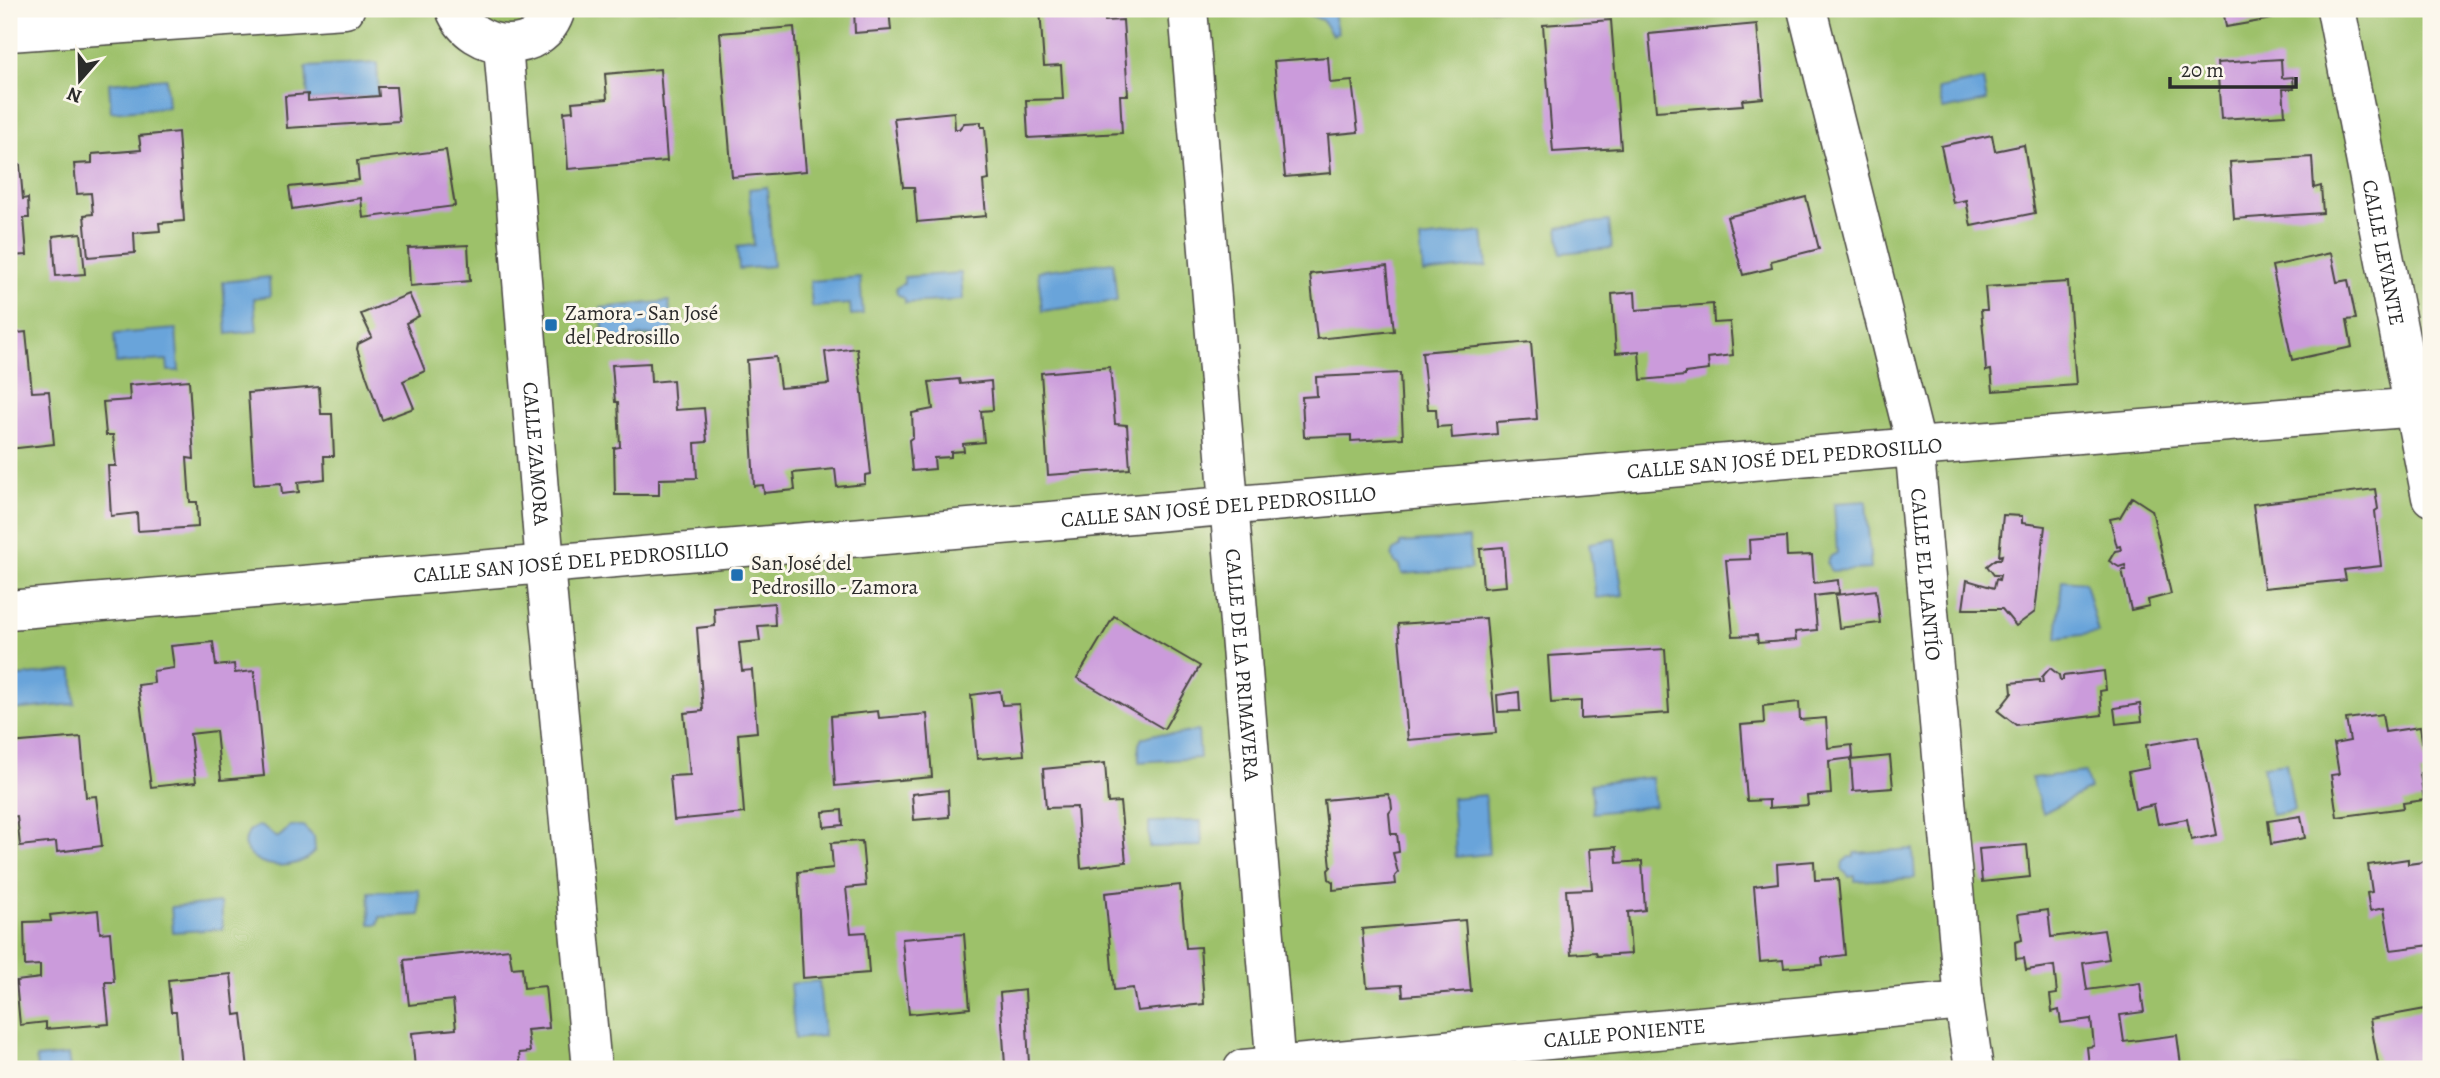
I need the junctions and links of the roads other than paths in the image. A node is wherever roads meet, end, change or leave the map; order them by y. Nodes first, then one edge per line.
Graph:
1 (345, 9) edge
2 (455, 9) edge
3 (556, 9) edge
4 (1188, 9) edge
5 (1807, 9) edge
6 (2336, 9) edge
7 (9, 32) edge
8 (503, 45) junction
9 (2423, 407) edge
10 (1915, 447) junction
11 (2431, 497) edge
12 (1228, 506) junction
13 (545, 565) junction
14 (9, 610) edge
15 (1964, 1001) junction
16 (1265, 1068) edge
17 (592, 1069) edge
18 (1974, 1069) edge

1 - 7 street
2 - 8 street
3 - 8 street
4 - 12 street, CALLE DE LA PRIMAVERA
5 - 10 street, CALLE EL PLANTÍO
6 - 9 street, CALLE LEVANTE
8 - 13 street, CALLE ZAMORA
9 - 10 street, CALLE SAN JOSÉ DEL PEDROSILLO
9 - 11 street, CALLE LEVANTE
10 - 12 street, CALLE SAN JOSÉ DEL PEDROSILLO
10 - 15 street, CALLE EL PLANTÍO
12 - 13 street, CALLE SAN JOSÉ DEL PEDROSILLO
12 - 16 street, CALLE DE LA PRIMAVERA
13 - 14 street, CALLE SAN JOSÉ DEL PEDROSILLO
13 - 17 street, CALLE ZAMORA
15 - 16 street, CALLE PONIENTE
15 - 18 street, CALLE EL PLANTÍO

